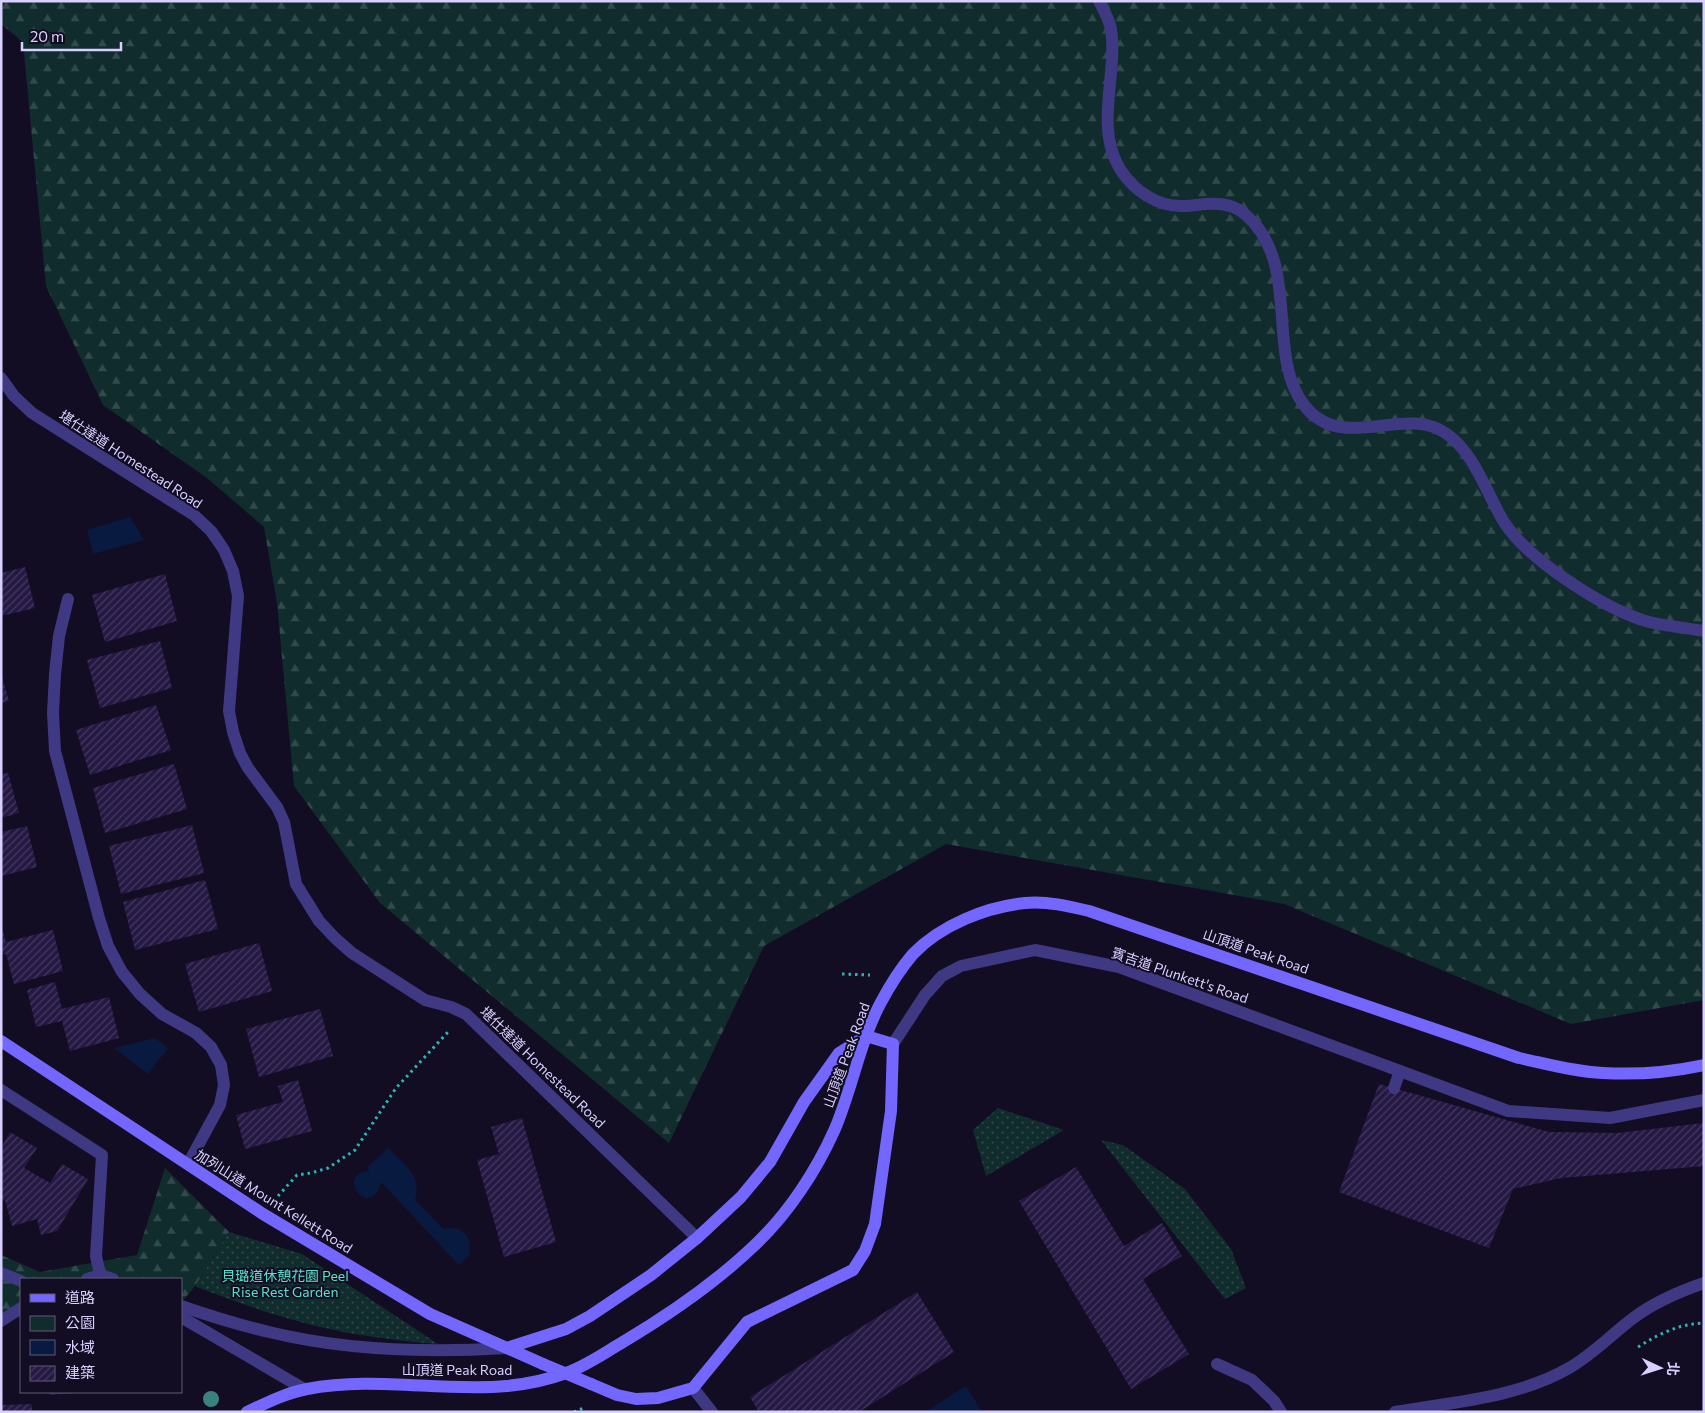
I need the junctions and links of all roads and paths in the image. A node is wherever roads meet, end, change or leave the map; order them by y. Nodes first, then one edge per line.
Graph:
1 (1099, 1) edge
2 (1, 378) edge
3 (68, 599) dead end
4 (1704, 631) edge
5 (466, 1014) junction
6 (866, 1036) junction
7 (1, 1041) edge
8 (893, 1044) junction
9 (1704, 1065) edge
10 (1400, 1071) junction
11 (1394, 1088) dead end
12 (1, 1090) edge
13 (1704, 1100) edge
14 (188, 1164) junction
15 (263, 1214) junction
16 (698, 1238) junction
17 (1, 1273) edge
18 (100, 1275) junction
19 (90, 1278) edge
20 (109, 1278) edge
21 (20, 1281) edge
22 (1704, 1283) edge
23 (182, 1306) edge
24 (20, 1309) edge
25 (182, 1318) edge
26 (1, 1321) edge
27 (1704, 1323) edge
28 (507, 1348) junction
29 (1630, 1352) dead end
30 (1217, 1364) dead end
31 (693, 1388) junction
32 (304, 1389) junction
33 (246, 1412) edge
34 (712, 1412) edge
35 (1281, 1412) edge
36 (1395, 1412) edge

1 - 4 street
2 - 5 street, 堪仕達道 Homestead Road
3 - 14 street
5 - 15 path
5 - 16 street, 堪仕達道 Homestead Road
6 - 8 main road
6 - 9 main road, 山頂道 Peak Road
6 - 16 main road
6 - 32 main road, 山頂道 Peak Road
7 - 14 main road, 加列山道 Mount Kellett Road
8 - 10 street, 賓吉道 Plunkett's Road
8 - 31 main road
10 - 11 street
10 - 13 street, 賓吉道 Plunkett's Road
12 - 18 street
14 - 15 main road, 加列山道 Mount Kellett Road
15 - 28 main road, 加列山道 Mount Kellett Road
16 - 28 main road
17 - 21 street
18 - 19 street
18 - 20 street
22 - 36 street
23 - 28 street
24 - 26 street
25 - 32 street
27 - 29 path
28 - 31 main road, 加列山道 Mount Kellett Road, bridge
30 - 35 street
31 - 34 street
32 - 33 main road, 山頂道 Peak Road

